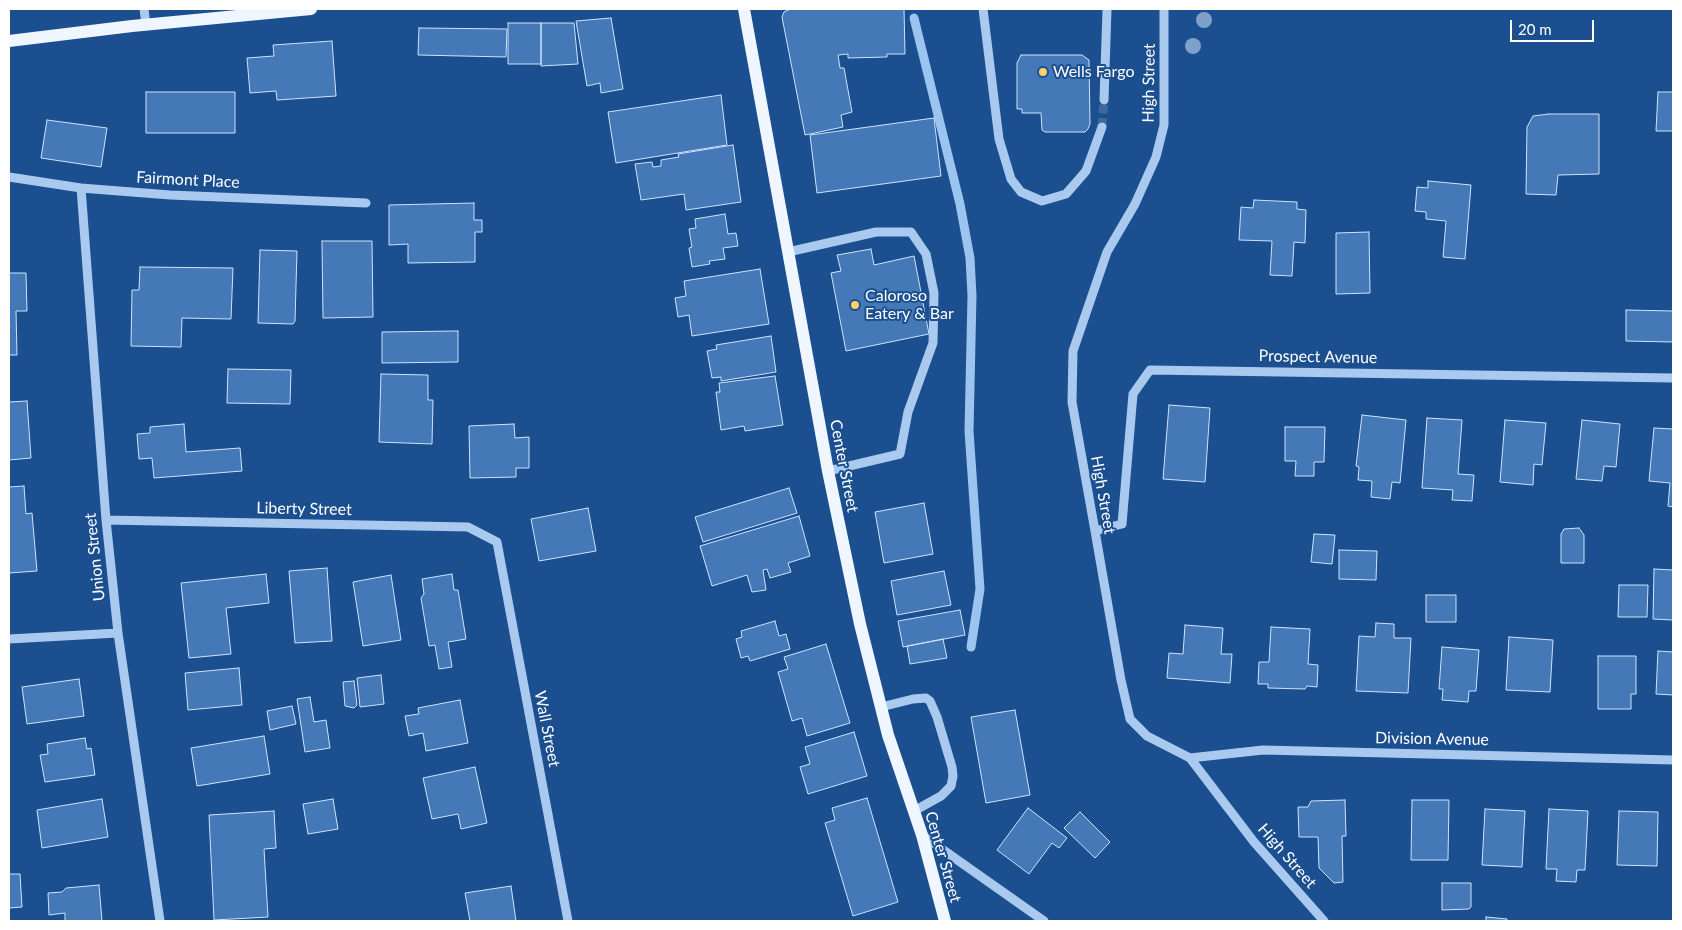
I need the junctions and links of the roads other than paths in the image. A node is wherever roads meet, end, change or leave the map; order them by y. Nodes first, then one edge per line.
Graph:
1 (144, 9) edge
2 (310, 9) edge
3 (744, 9) edge
4 (982, 9) edge
5 (1107, 9) edge
6 (1164, 9) edge
7 (146, 25) junction
8 (9, 41) edge
9 (1104, 100) tunnel mouth
10 (1102, 127) tunnel mouth
11 (9, 177) edge
12 (81, 188) junction
13 (366, 203) dead end
14 (788, 252) junction
15 (1673, 378) edge
16 (828, 471) junction
17 (106, 520) junction
18 (1094, 531) junction
19 (497, 542) joint
20 (118, 633) junction
21 (9, 640) edge
22 (881, 707) junction
23 (1190, 758) junction
24 (1673, 760) edge
25 (914, 811) junction
26 (922, 835) junction
27 (160, 921) edge
28 (568, 921) edge
29 (945, 921) edge
30 (1044, 921) edge
31 (1324, 921) edge

1 - 7 street
2 - 7 main road
3 - 14 main road, Center Street
4 - 10 street
5 - 9 street
6 - 18 street, High Street
7 - 8 main road
11 - 12 street, Fairmont Place
12 - 13 street, Fairmont Place
12 - 17 street, Union Street
14 - 16 main road, Center Street
14 - 16 street
15 - 18 street, Prospect Avenue
16 - 22 main road, Center Street
17 - 19 street, Liberty Street
17 - 20 street, Union Street
18 - 23 street, High Street
19 - 28 street, Wall Street
20 - 21 street
20 - 27 street, Union Street
22 - 25 main road, Center Street
22 - 25 street
23 - 24 street, Division Avenue
23 - 31 street, High Street
25 - 26 main road, Center Street
26 - 29 main road, Center Street
26 - 30 street

